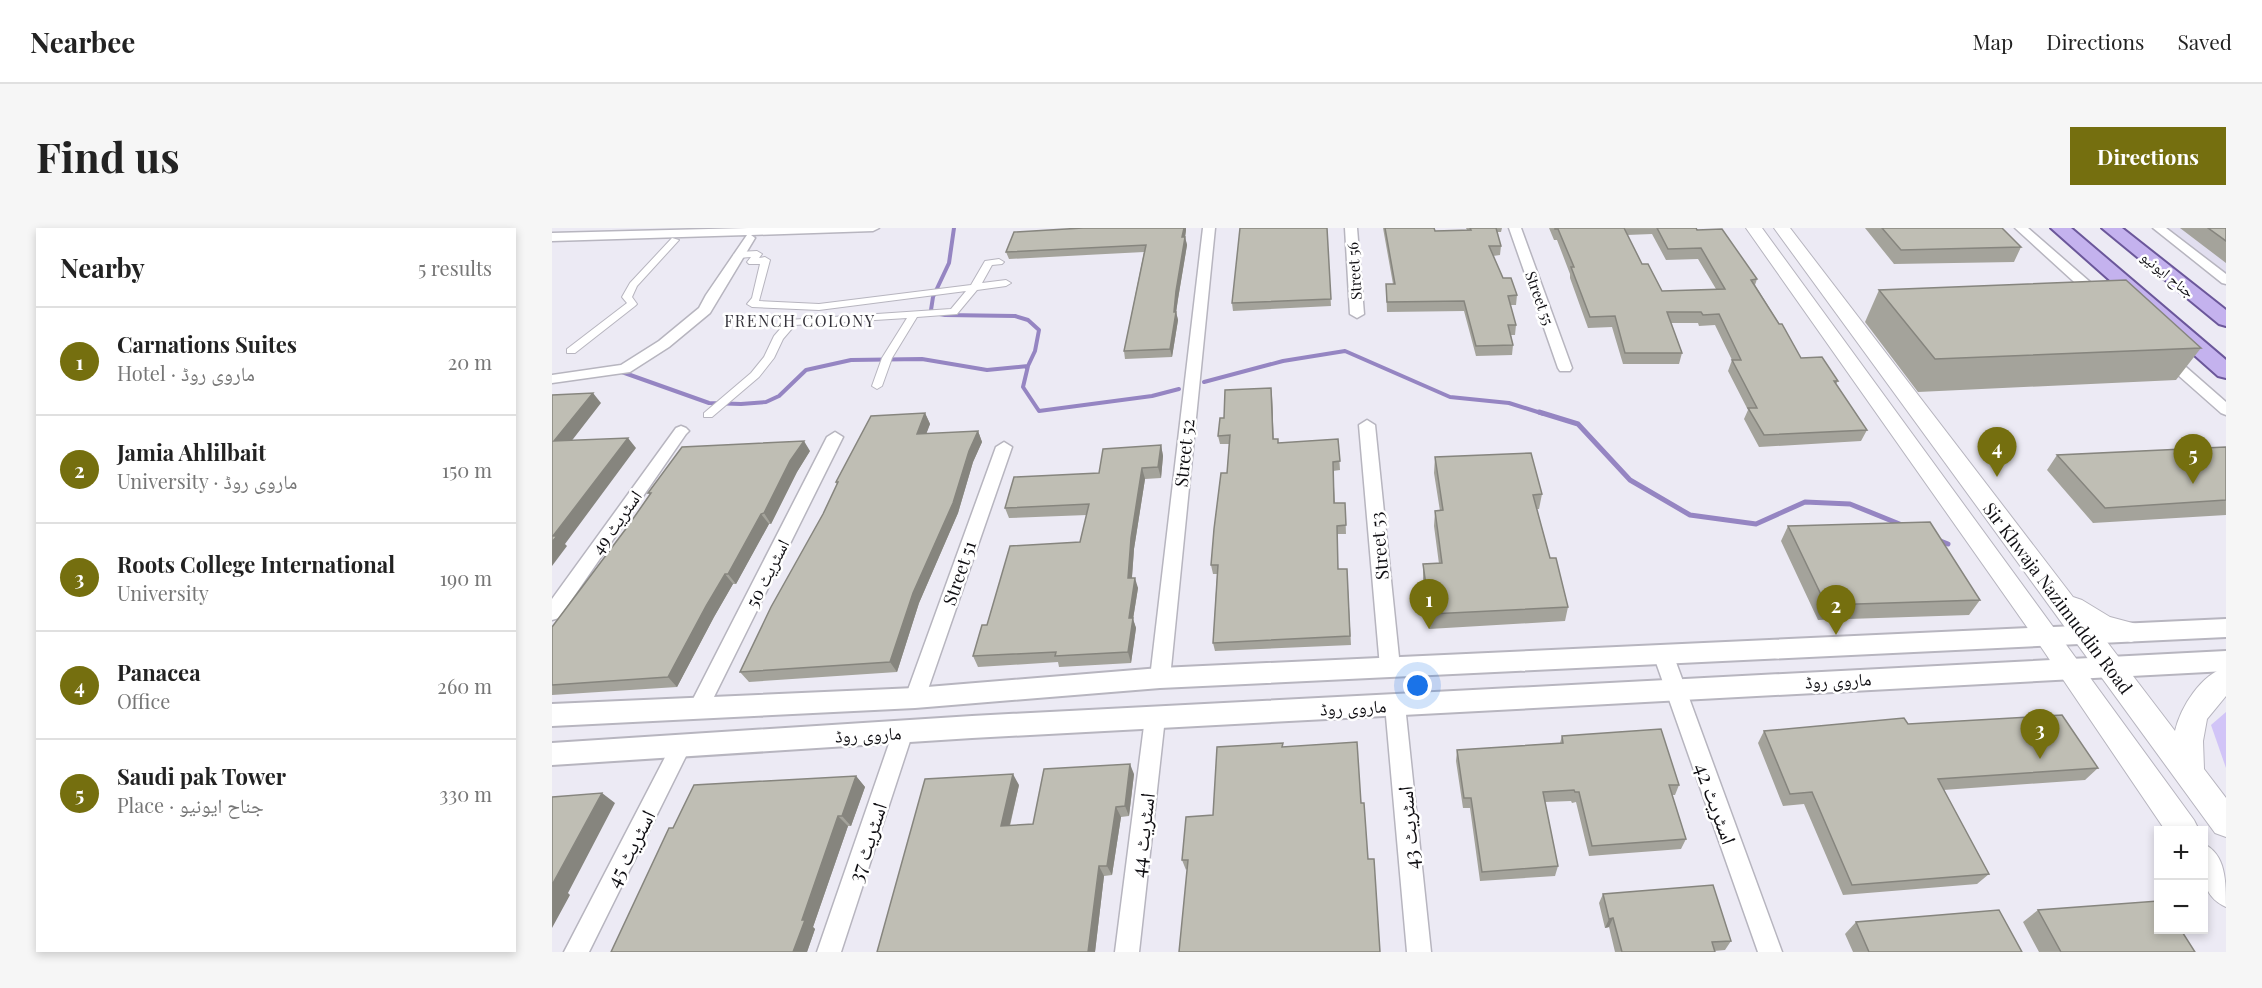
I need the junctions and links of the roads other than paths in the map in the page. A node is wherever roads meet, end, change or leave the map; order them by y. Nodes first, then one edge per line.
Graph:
1 (873, 228) edge
2 (1209, 228) edge
3 (1351, 228) edge
4 (1515, 228) edge
5 (1754, 228) edge
6 (1782, 228) edge
7 (2021, 228) edge
8 (2060, 228) edge
9 (2111, 228) edge
10 (2158, 228) edge
11 (648, 231) edge
12 (552, 237) edge
13 (749, 238) dead end
14 (675, 240) dead end
15 (738, 255) junction
16 (999, 262) dead end
17 (2226, 280) edge
18 (1006, 283) dead end
19 (971, 288) junction
20 (2110, 307) edge
21 (914, 314) junction
22 (1357, 314) dead end
23 (2226, 320) edge
24 (2155, 347) edge
25 (571, 351) dead end
26 (1565, 368) dead end
27 (2226, 371) edge
28 (552, 380) edge
29 (877, 386) dead end
30 (2226, 410) edge
31 (711, 412) dead end
32 (1367, 425) dead end
33 (681, 431) dead end
34 (835, 437) dead end
35 (1004, 447) dead end
36 (2048, 585) junction
37 (552, 613) edge
38 (2226, 628) edge
39 (2131, 632) junction
40 (2086, 634) junction
41 (2048, 637) junction
42 (1663, 654) junction
43 (2226, 661) edge
44 (1390, 667) junction
45 (2069, 667) junction
46 (2109, 667) junction
47 (1160, 678) junction
48 (2226, 678) edge
49 (1676, 689) junction
50 (915, 698) junction
51 (1395, 705) junction
52 (698, 709) junction
53 (552, 715) edge
54 (1155, 718) junction
55 (903, 732) junction
56 (682, 744) junction
57 (552, 754) edge
58 (2189, 773) junction
59 (2226, 824) edge
60 (2180, 826) edge
61 (2208, 865) edge
62 (2226, 891) edge
63 (576, 952) edge
64 (829, 952) edge
65 (1127, 952) edge
66 (1419, 952) edge
67 (1770, 952) edge

1 - 11 street
2 - 47 street, Street 52
3 - 22 street, Street 56
4 - 26 street, Street 55
5 - 41 main road, Sir Khwaja Nazimuddin Road
6 - 36 main road, Sir Khwaja Nazimuddin Road
7 - 20 street
8 - 27 main road, جناح ایونیو
9 - 23 main road, جناح ایونیو
10 - 17 street
11 - 12 street
13 - 15 street
14 - 25 street
15 - 19 street
15 - 28 street
16 - 19 street
18 - 19 street
19 - 21 street
21 - 29 street
21 - 31 street
24 - 30 street
32 - 44 street, Street 53
33 - 37 street, اسٹریٹ 49
34 - 52 street, اسٹریٹ 50
35 - 50 street, Street 51
36 - 39 main road
36 - 40 main road, Sir Khwaja Nazimuddin Road
38 - 39 street, ماروی روڈ
39 - 40 street, ماروی روڈ
40 - 41 street, ماروی روڈ
40 - 46 main road, Sir Khwaja Nazimuddin Road
41 - 42 street, ماروی روڈ
41 - 45 main road, Sir Khwaja Nazimuddin Road
42 - 44 street, ماروی روڈ
42 - 49 street, اسٹریٹ 42
43 - 46 street, ماروی روڈ
44 - 47 street, ماروی روڈ
44 - 51 street
45 - 46 street, ماروی روڈ
45 - 49 street, ماروی روڈ
45 - 60 main road, Sir Khwaja Nazimuddin Road
46 - 58 main road, Sir Khwaja Nazimuddin Road
47 - 50 street, ماروی روڈ
47 - 54 street
48 - 58 main road
49 - 51 street, ماروی روڈ
49 - 67 street, اسٹریٹ 42
50 - 52 street, ماروی روڈ
50 - 55 street
51 - 54 street, ماروی روڈ
51 - 66 street, اسٹریٹ 43
52 - 53 street, ماروی روڈ
52 - 56 street
54 - 55 street, ماروی روڈ
54 - 65 street, اسٹریٹ 44
55 - 56 street, ماروی روڈ
55 - 64 street, اسٹریٹ 37
56 - 57 street, ماروی روڈ
56 - 63 street, اسٹریٹ 45
58 - 59 main road, Sir Khwaja Nazimuddin Road
61 - 62 main road

